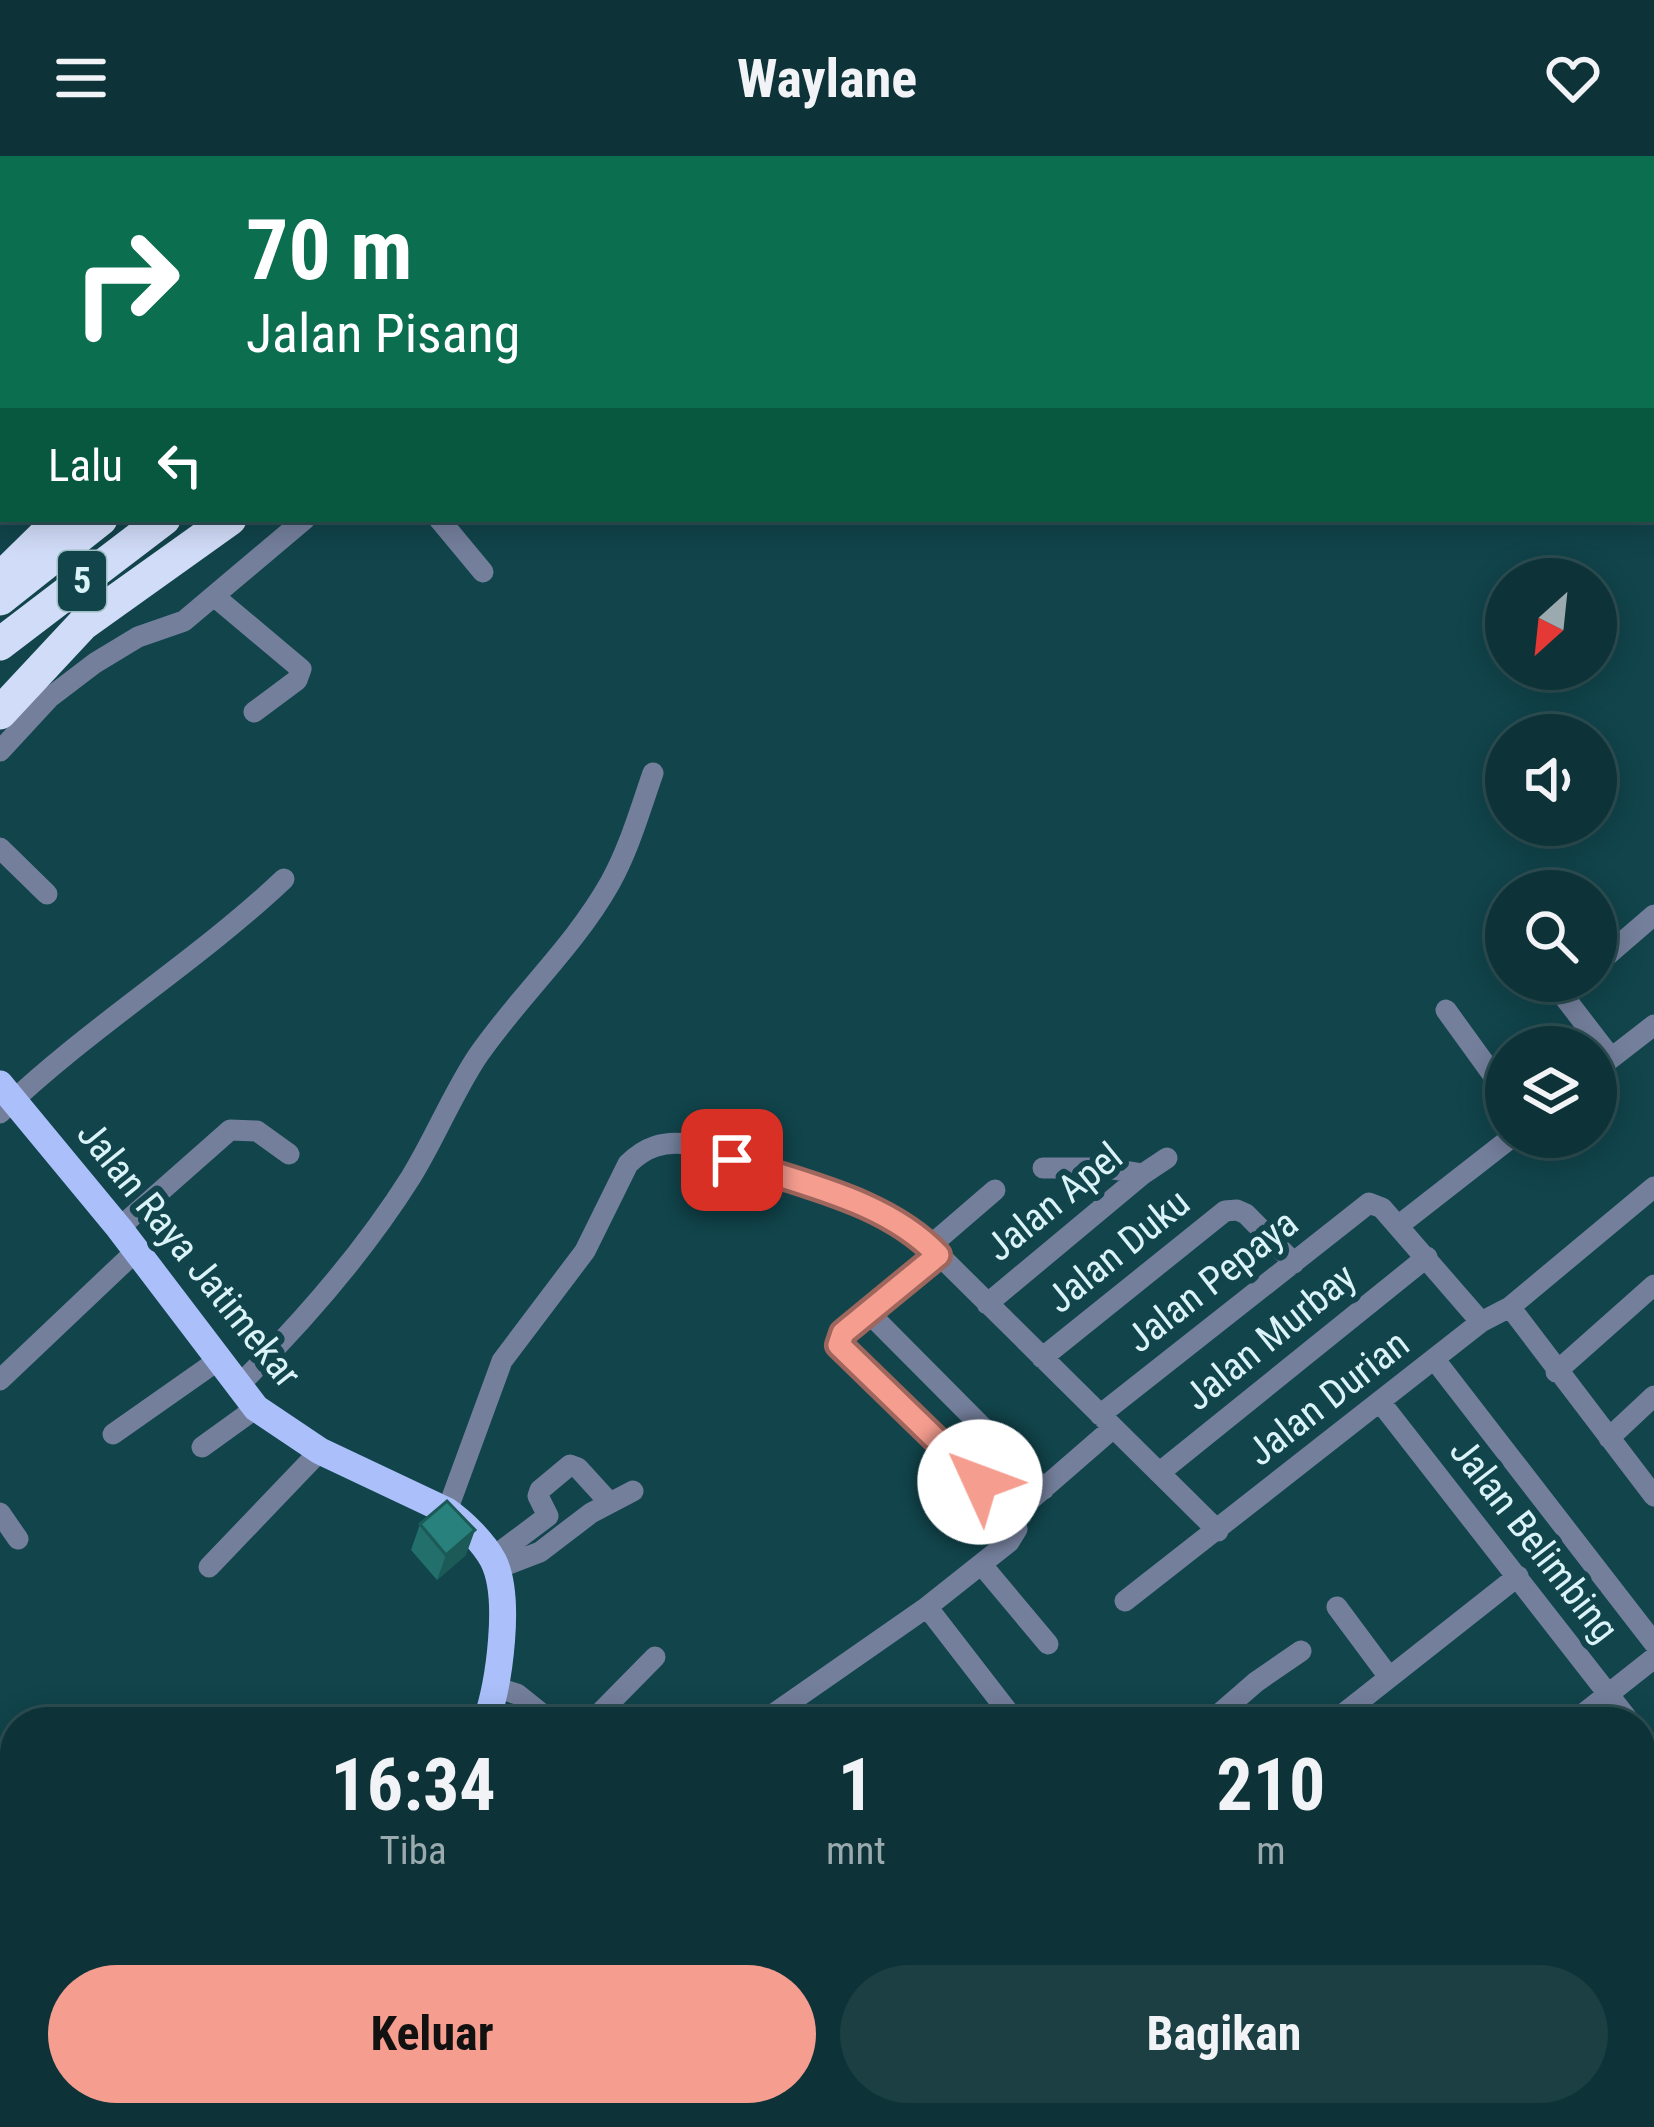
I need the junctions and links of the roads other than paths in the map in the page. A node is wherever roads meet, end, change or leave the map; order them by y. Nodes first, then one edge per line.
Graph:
1 (58, 522) edge
2 (97, 522) edge
3 (160, 522) edge
4 (202, 522) edge
5 (226, 522) edge
6 (301, 522) edge
7 (441, 522) edge
8 (483, 572) dead end
9 (0, 581) edge
10 (214, 596) junction
11 (0, 599) edge
12 (0, 644) edge
13 (0, 680) edge
14 (254, 712) dead end
15 (0, 713) edge
16 (0, 751) edge
17 (652, 773) dead end
18 (0, 848) edge
19 (284, 879) dead end
20 (47, 894) dead end
21 (1654, 915) edge
22 (1617, 947) edge
23 (1446, 1010) dead end
24 (1654, 1025) edge
25 (1617, 1054) edge
26 (1485, 1064) edge
27 (4, 1099) edge
28 (290, 1154) dead end
29 (1167, 1158) dead end
30 (1485, 1158) edge
31 (1043, 1168) dead end
32 (1143, 1174) junction
33 (1654, 1187) edge
34 (994, 1190) dead end
35 (1398, 1226) junction
36 (119, 1228) junction
37 (137, 1250) junction
38 (934, 1251) junction
39 (1427, 1257) junction
40 (1294, 1263) junction
41 (1654, 1285) edge
42 (987, 1304) junction
43 (1510, 1307) junction
44 (868, 1312) junction
45 (1481, 1322) junction
46 (1042, 1358) junction
47 (1435, 1360) junction
48 (218, 1361) junction
49 (1556, 1372) junction
50 (0, 1380) edge
51 (1654, 1396) edge
52 (246, 1398) junction
53 (1381, 1403) junction
54 (1107, 1421) junction
55 (113, 1434) dead end
56 (1609, 1438) junction
57 (202, 1447) dead end
58 (320, 1450) junction
59 (1159, 1473) junction
60 (1044, 1490) junction
61 (633, 1491) dead end
62 (1654, 1496) edge
63 (610, 1503) junction
64 (447, 1511) junction
65 (0, 1513) edge
66 (1014, 1514) junction
67 (1218, 1531) junction
68 (18, 1539) dead end
69 (494, 1563) junction
70 (981, 1564) junction
71 (209, 1567) dead end
72 (1518, 1576) junction
73 (1125, 1601) dead end
74 (927, 1607) junction
75 (1337, 1607) dead end
76 (1654, 1643) edge
77 (1048, 1644) dead end
78 (1301, 1651) dead end
79 (655, 1657) dead end
80 (1654, 1658) edge
81 (1389, 1677) junction
82 (498, 1688) junction
83 (1609, 1694) junction
84 (491, 1707) edge
85 (533, 1707) edge
86 (605, 1707) edge
87 (784, 1707) edge
88 (1004, 1707) edge
89 (1227, 1707) edge
90 (1352, 1707) edge
91 (1592, 1707) edge
92 (1619, 1707) edge

1 - 9 highway
2 - 11 highway, 5
3 - 12 highway, 5
4 - 13 highway
5 - 15 highway
6 - 10 street
7 - 8 street
10 - 14 street
10 - 16 street
17 - 52 street
18 - 20 street
19 - 27 street
21 - 22 street
23 - 26 street
24 - 25 street
27 - 36 main road, Jalan Raya Jatimekar
28 - 36 street
29 - 32 street, Jalan Apel
30 - 35 street
31 - 32 street
32 - 42 street, Jalan Apel
33 - 43 street, Jalan Durian
34 - 38 street
35 - 39 street
35 - 40 street, Jalan Pepaya
36 - 37 main road, Jalan Raya Jatimekar
37 - 48 main road, Jalan Raya Jatimekar
37 - 50 street
38 - 42 street
38 - 44 street
38 - 64 street
39 - 45 street
39 - 59 street, Jalan Murbay
40 - 46 street, Jalan Duku
40 - 54 street, Jalan Pepaya
41 - 49 street
42 - 46 street
43 - 45 street, Jalan Durian
43 - 49 street
44 - 60 street
44 - 66 street
45 - 47 street, Jalan Durian
46 - 54 street
47 - 53 street, Jalan Durian
47 - 76 street
48 - 52 main road, Jalan Raya Jatimekar
48 - 55 street
49 - 56 street
51 - 56 street
52 - 57 street
52 - 58 main road, Jalan Raya Jatimekar
53 - 67 street, Jalan Durian
53 - 72 street, Jalan Belimbing
54 - 59 street
54 - 60 street, Jalan Pepaya
56 - 62 street
58 - 64 main road, Jalan Raya Jatimekar
58 - 71 street
59 - 67 street
60 - 66 street, Jalan Pepaya
61 - 63 street
63 - 69 street
63 - 69 street
64 - 69 main road, Jalan Raya Jatimekar
65 - 68 street
66 - 70 street, Jalan Pepaya
67 - 73 street, Jalan Durian
69 - 82 main road
70 - 74 street, Jalan Pepaya
70 - 77 street
72 - 81 street
72 - 83 street, Jalan Belimbing
74 - 87 street, Jalan Pepaya
74 - 88 street
75 - 81 street
78 - 89 street
79 - 86 street
80 - 83 street
81 - 90 street
82 - 84 main road
82 - 85 street
83 - 91 street
83 - 92 street, Jalan Belimbing

